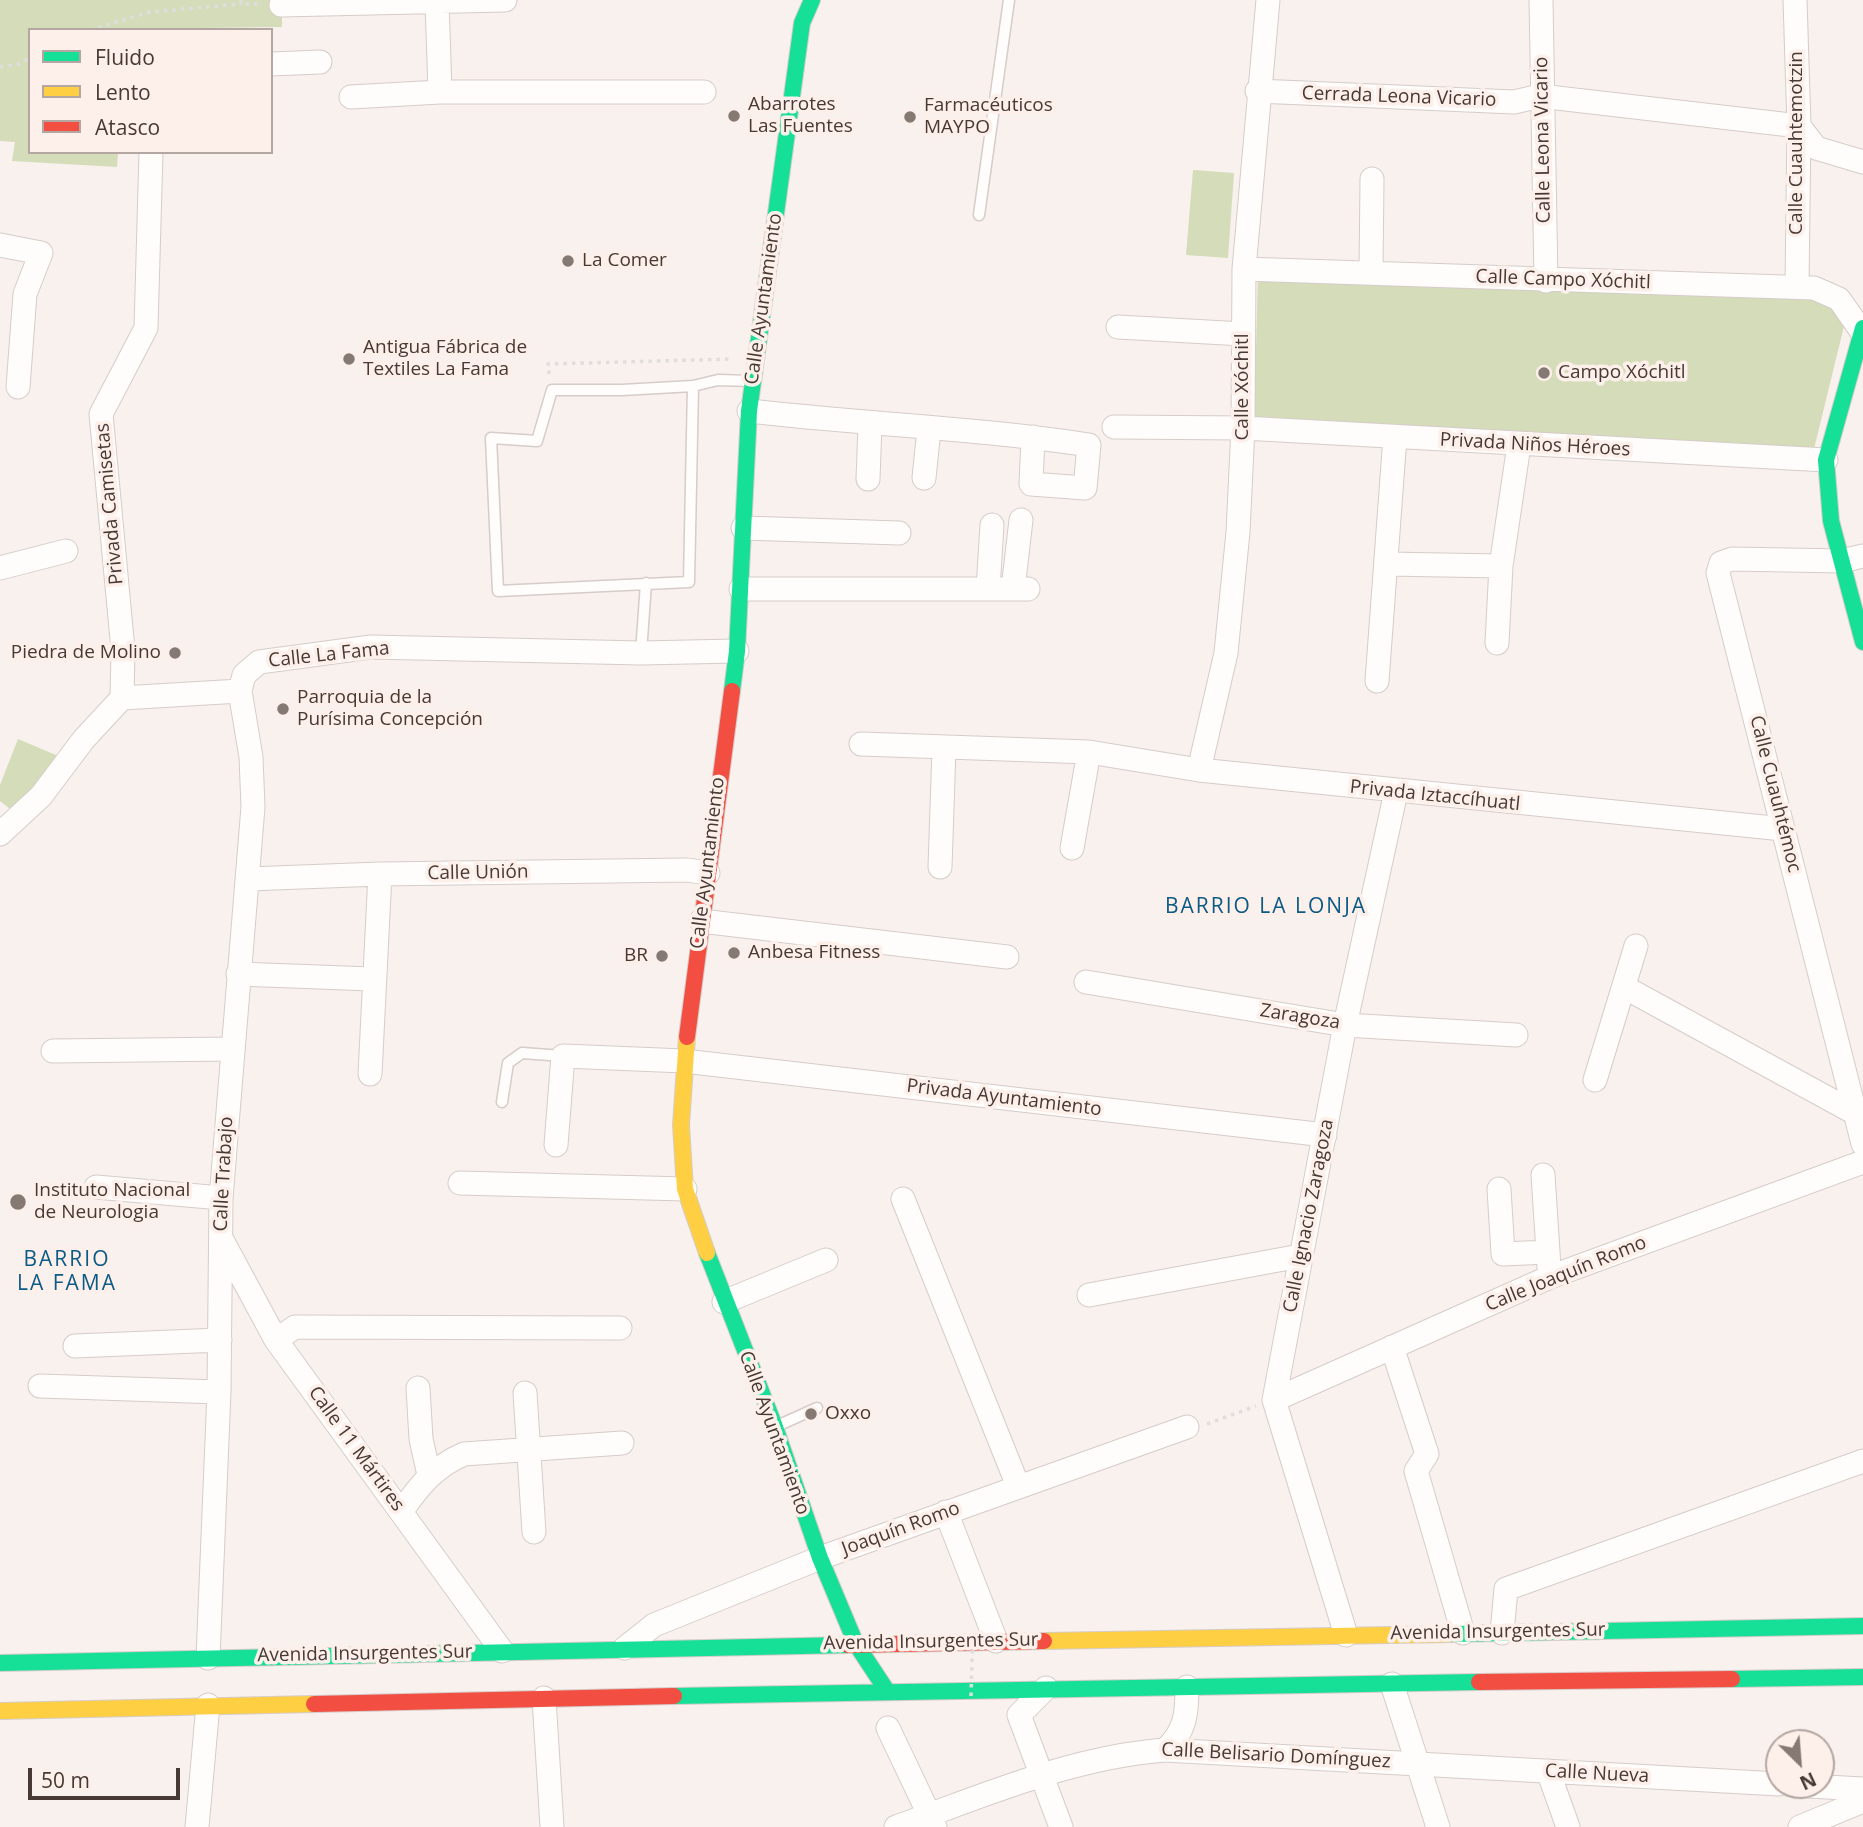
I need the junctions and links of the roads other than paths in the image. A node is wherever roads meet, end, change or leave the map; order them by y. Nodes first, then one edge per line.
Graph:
1 (505, 0) edge
2 (812, 0) edge
3 (1009, 0) edge
4 (1268, 0) edge
5 (1541, 0) edge
6 (1795, 0) edge
7 (437, 2) edge
8 (281, 5) dead end
9 (320, 62) dead end
10 (273, 64) edge
11 (1257, 91) junction
12 (440, 92) junction
13 (705, 92) dead end
14 (1541, 96) junction
15 (351, 97) dead end
16 (1799, 126) junction
17 (151, 154) edge
18 (1863, 162) edge
19 (1372, 179) dead end
20 (979, 215) dead end
21 (0, 245) edge
22 (1244, 268) junction
23 (1371, 271) junction
24 (1546, 281) junction
25 (1797, 286) junction
26 (1118, 327) dead end
27 (1862, 330) edge
28 (1243, 334) junction
29 (753, 381) junction
30 (694, 386) junction
31 (18, 387) dead end
32 (749, 411) junction
33 (870, 425) junction
34 (1114, 427) dead end
35 (1243, 428) junction
36 (929, 429) junction
37 (1033, 437) dead end
38 (1395, 437) junction
39 (1519, 445) junction
40 (1826, 460) junction
41 (924, 478) dead end
42 (868, 479) dead end
43 (1021, 520) dead end
44 (992, 525) dead end
45 (744, 528) junction
46 (899, 533) dead end
47 (66, 551) dead end
48 (1853, 558) edge
49 (1386, 564) junction
50 (1501, 566) junction
51 (0, 568) edge
52 (646, 583) junction
53 (741, 589) junction
54 (988, 589) junction
55 (1863, 642) edge
56 (1497, 643) dead end
57 (737, 651) junction
58 (640, 653) junction
59 (1377, 681) dead end
60 (240, 691) junction
61 (122, 698) junction
62 (862, 744) dead end
63 (944, 748) junction
64 (1089, 752) junction
65 (1199, 770) junction
66 (1396, 792) junction
67 (1783, 829) junction
68 (0, 834) edge
69 (1072, 848) dead end
70 (940, 867) dead end
71 (709, 873) junction
72 (380, 874) junction
73 (248, 879) junction
74 (702, 921) junction
75 (1636, 946) dead end
76 (1007, 957) dead end
77 (237, 974) junction
78 (372, 979) junction
79 (1086, 982) dead end
80 (1624, 987) junction
81 (1345, 1025) junction
82 (1516, 1035) dead end
83 (232, 1049) junction
84 (53, 1051) dead end
85 (563, 1056) junction
86 (684, 1061) junction
87 (370, 1074) dead end
88 (1595, 1080) dead end
89 (502, 1102) dead end
90 (1853, 1112) junction
91 (1325, 1135) junction
92 (1863, 1144) edge
93 (556, 1145) dead end
94 (1863, 1162) edge
95 (1543, 1175) dead end
96 (460, 1183) dead end
97 (96, 1187) dead end
98 (685, 1189) junction
99 (1499, 1189) dead end
100 (221, 1198) junction
101 (903, 1199) dead end
102 (221, 1240) junction
103 (1548, 1252) junction
104 (1300, 1256) junction
105 (826, 1260) dead end
106 (1550, 1277) junction
107 (1089, 1295) dead end
108 (724, 1302) junction
109 (620, 1328) dead end
110 (220, 1340) junction
111 (276, 1340) junction
112 (75, 1346) dead end
113 (1392, 1346) junction
114 (40, 1386) dead end
115 (418, 1388) dead end
116 (219, 1392) junction
117 (525, 1393) dead end
118 (1274, 1400) junction
119 (817, 1408) dead end
120 (1193, 1424) road end
121 (775, 1427) junction
122 (622, 1443) dead end
123 (528, 1448) junction
124 (1863, 1461) edge
125 (429, 1475) junction
126 (1018, 1486) junction
127 (401, 1512) junction
128 (946, 1512) junction
129 (534, 1532) dead end
130 (820, 1558) junction
131 (1863, 1626) edge
132 (1463, 1633) junction
133 (1502, 1633) junction
134 (1346, 1635) junction
135 (996, 1641) junction
136 (856, 1644) junction
137 (625, 1648) junction
138 (502, 1651) junction
139 (208, 1658) junction
140 (0, 1663) edge
141 (1863, 1677) edge
142 (1392, 1684) junction
143 (1188, 1687) junction
144 (1046, 1688) junction
145 (887, 1691) junction
146 (544, 1698) junction
147 (208, 1705) junction
148 (0, 1711) edge
149 (1187, 1716) junction
150 (888, 1728) dead end
151 (1165, 1750) junction
152 (1216, 1751) junction
153 (1416, 1763) junction
154 (1548, 1771) junction
155 (1041, 1775) junction
156 (1765, 1783) edge
157 (1835, 1787) edge
158 (1863, 1789) edge
159 (1863, 1801) edge
160 (932, 1821) edge
161 (197, 1827) edge
162 (552, 1827) edge
163 (896, 1827) edge
164 (1061, 1827) edge
165 (1438, 1827) edge
166 (1567, 1827) edge
167 (1800, 1827) edge

1 - 7 street
2 - 29 main road, Calle Ayuntamiento
3 - 20 lane
4 - 11 street, Calle Xóchitl
5 - 14 street, Calle Leona Vicario
6 - 16 street, Calle Cuauhtemotzin
7 - 8 street
7 - 12 street
9 - 10 street
11 - 14 street, Cerrada Leona Vicario
11 - 22 street, Calle Xóchitl
12 - 13 street
12 - 15 street
14 - 16 street, Cerrada Leona Vicario
14 - 24 street, Calle Leona Vicario
16 - 18 street
16 - 25 street, Calle Cuauhtemotzin
17 - 61 street, Privada Camisetas
19 - 23 street
21 - 31 street
22 - 23 street, Calle Campo Xóchitl
22 - 28 street, Calle Xóchitl
23 - 24 street, Calle Campo Xóchitl
24 - 25 street, Calle Campo Xóchitl
25 - 27 street, Calle Campo Xóchitl
26 - 28 street
27 - 40 main road
28 - 35 street, Calle Xóchitl
29 - 30 lane
29 - 32 main road, Calle Ayuntamiento
30 - 52 lane
30 - 52 lane
32 - 33 street
32 - 45 main road, Calle Ayuntamiento
33 - 36 street
33 - 42 street
34 - 35 street, Privada Niños Héroes
35 - 38 street, Privada Niños Héroes
35 - 65 street, Calle Xóchitl
36 - 37 street
36 - 41 street
38 - 39 street, Privada Niños Héroes
38 - 49 street
39 - 40 street, Privada Niños Héroes
39 - 50 street
40 - 48 main road
43 - 54 street
44 - 54 street
45 - 46 street
45 - 53 main road, Calle Ayuntamiento
47 - 51 street
48 - 55 main road
48 - 67 street, Calle Cuauhtémoc
49 - 50 street
49 - 59 street
50 - 56 street
52 - 58 lane
53 - 54 street
53 - 57 main road, Calle Ayuntamiento
57 - 58 street, Calle La Fama
57 - 71 main road, Calle Ayuntamiento
58 - 60 street, Calle La Fama
60 - 61 street
60 - 73 street, Calle Trabajo
61 - 68 street
62 - 63 street, Privada Iztaccíhuatl
63 - 64 street, Privada Iztaccíhuatl
63 - 70 street
64 - 65 street, Privada Iztaccíhuatl
64 - 69 street
65 - 66 street, Privada Iztaccíhuatl
66 - 67 street, Privada Iztaccíhuatl
66 - 81 street, Calle Ignacio Zaragoza
67 - 90 street, Calle Cuauhtémoc
71 - 72 street, Calle Unión
71 - 74 main road, Calle Ayuntamiento
72 - 73 street, Calle Unión
72 - 78 street
73 - 77 street, Calle Trabajo
74 - 76 street
74 - 86 main road, Calle Ayuntamiento
75 - 80 street
77 - 78 street
77 - 83 street, Calle Trabajo
78 - 87 street
79 - 81 street, Zaragoza
80 - 88 street
80 - 90 street
81 - 82 street, Zaragoza
81 - 91 street, Calle Ignacio Zaragoza
83 - 84 street
83 - 100 street, Calle Trabajo
85 - 86 street, Privada Ayuntamiento
85 - 89 lane
85 - 93 street
86 - 91 street, Privada Ayuntamiento
86 - 98 main road, Calle Ayuntamiento
90 - 92 street, Calle Cuauhtémoc
91 - 104 street, Calle Ignacio Zaragoza
94 - 106 street, Calle Joaquín Romo
95 - 103 street
96 - 98 street
97 - 100 street
98 - 108 main road, Calle Ayuntamiento
99 - 103 street
100 - 102 street, Calle Trabajo
101 - 126 street
102 - 110 street, Calle Trabajo
102 - 111 street, Calle 11 Mártires
103 - 106 street
104 - 107 street
104 - 118 street, Calle Ignacio Zaragoza
105 - 108 street
106 - 113 street, Calle Joaquín Romo
108 - 121 main road, Calle Ayuntamiento
109 - 111 street
110 - 112 street
110 - 116 street, Calle Trabajo
111 - 127 street, Calle 11 Mártires
113 - 118 street, Calle Joaquín Romo
113 - 132 street
114 - 116 street
115 - 125 street
116 - 139 street, Calle Trabajo
117 - 123 street
118 - 134 street, Calle Ignacio Zaragoza
119 - 121 lane
120 - 126 street, Joaquín Romo
121 - 130 main road, Calle Ayuntamiento
122 - 123 street
123 - 125 street
123 - 129 street
124 - 133 street
125 - 127 street
126 - 128 street, Joaquín Romo
127 - 138 street, Calle 11 Mártires
128 - 130 street, Joaquín Romo
128 - 135 street
130 - 136 main road, Calle Ayuntamiento
130 - 137 street, Joaquín Romo
131 - 133 main road, Avenida Insurgentes Sur
132 - 133 main road, Avenida Insurgentes Sur
132 - 134 main road, Avenida Insurgentes Sur
134 - 135 main road, Avenida Insurgentes Sur
135 - 136 main road, Avenida Insurgentes Sur
136 - 137 main road, Avenida Insurgentes Sur
136 - 145 main road, Calle Ayuntamiento
137 - 138 main road, Avenida Insurgentes Sur
138 - 139 main road, Avenida Insurgentes Sur
139 - 140 main road, Avenida Insurgentes Sur
141 - 142 main road
142 - 143 main road
142 - 153 street
143 - 144 main road
143 - 149 street
144 - 145 main road
144 - 155 street
145 - 146 main road
146 - 147 main road
146 - 162 street
147 - 148 main road
147 - 161 street
149 - 151 street
149 - 152 street
150 - 160 street
151 - 152 street, Calle Belisario Domínguez
151 - 155 street, Calle Belisario Domínguez
152 - 153 street, Calle Belisario Domínguez
153 - 154 street, Calle Nueva
153 - 165 street
154 - 156 street, Calle Nueva
154 - 166 street
155 - 160 street, Calle Belisario Domínguez
155 - 164 street
157 - 158 street
159 - 167 street
160 - 163 street, Calle Belisario Domínguez

